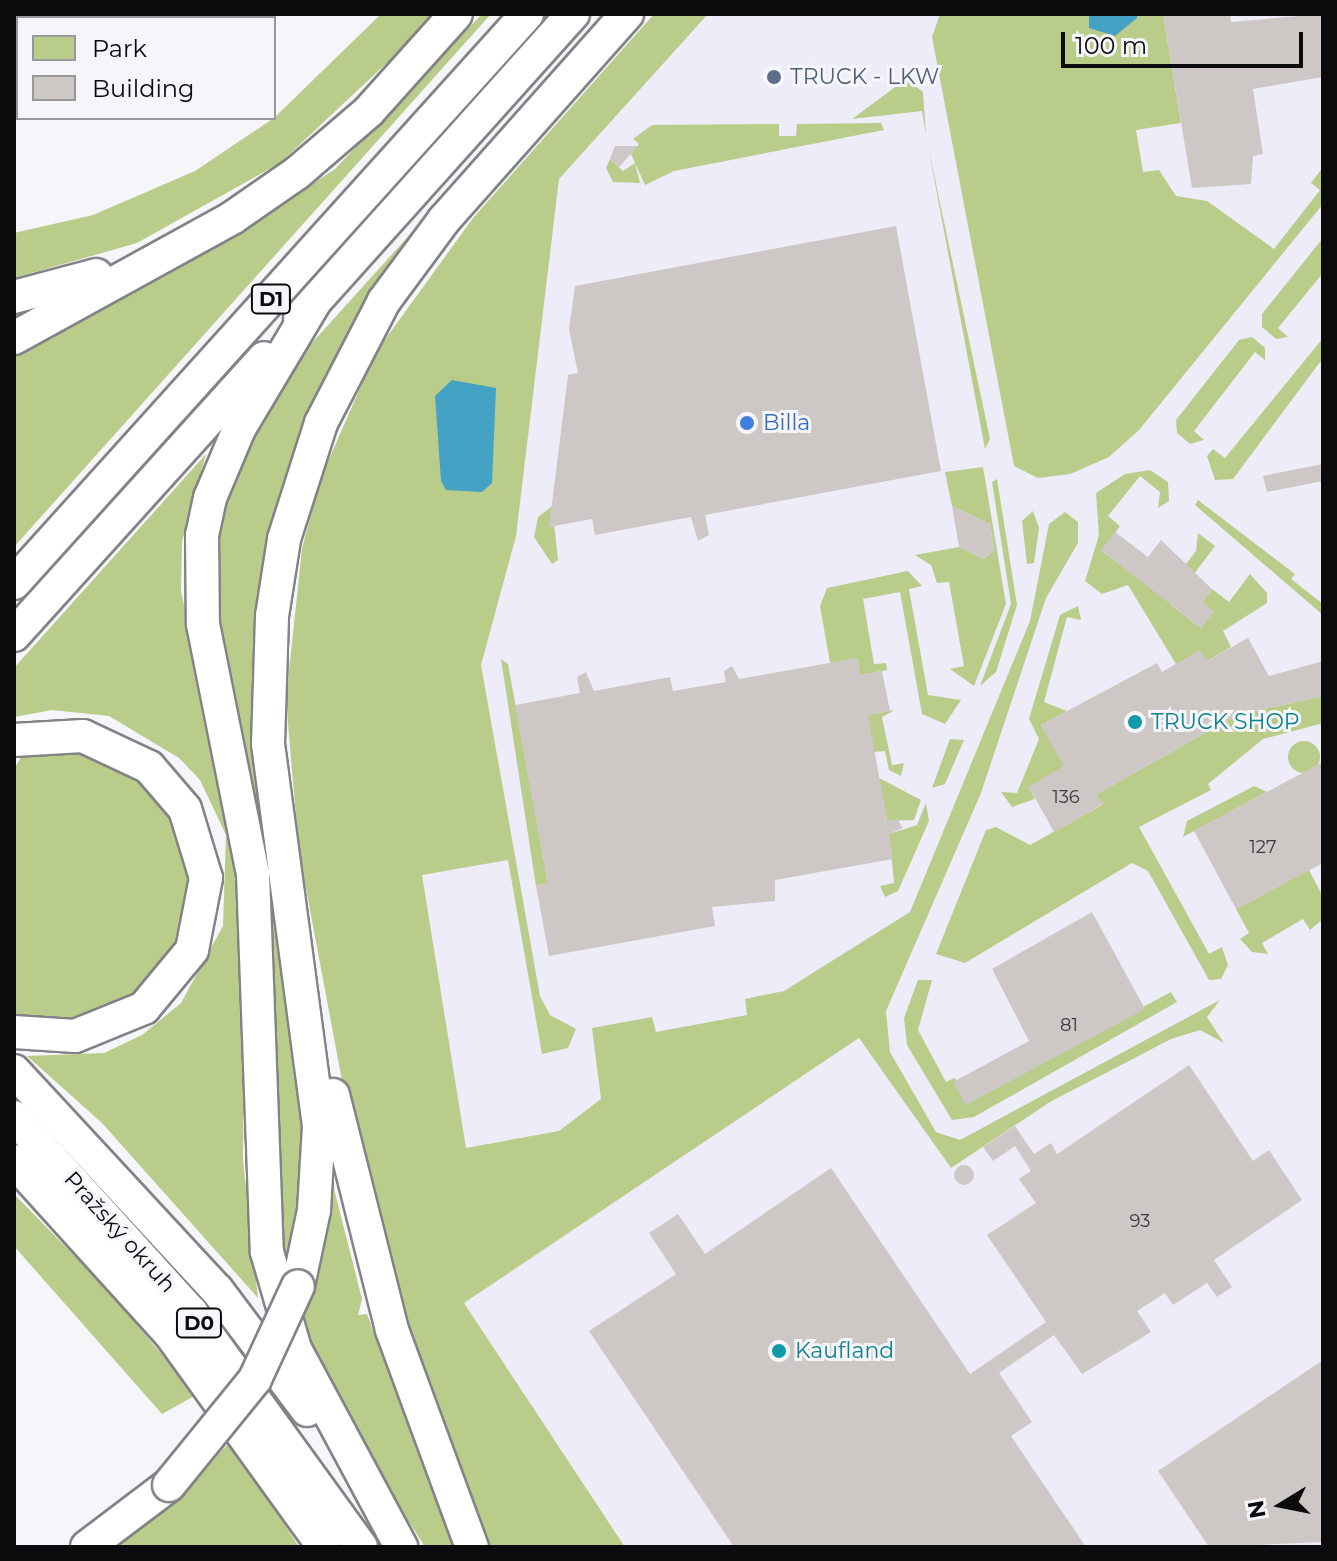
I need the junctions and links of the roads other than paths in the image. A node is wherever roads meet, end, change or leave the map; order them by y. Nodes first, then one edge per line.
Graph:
1 (456, 14) edge
2 (527, 14) edge
3 (573, 14) edge
4 (627, 14) edge
5 (232, 218) junction
6 (14, 297) edge
7 (314, 303) junction
8 (14, 338) edge
9 (14, 583) edge
10 (14, 635) edge
11 (14, 740) edge
12 (291, 913) junction
13 (14, 1032) edge
14 (14, 1071) edge
15 (14, 1117) edge
16 (14, 1161) edge
17 (394, 1536) edge
18 (87, 1547) edge
19 (324, 1547) edge
20 (361, 1547) edge
21 (472, 1547) edge

1 - 5 highway
2 - 9 highway, D1
3 - 7 highway, D1
4 - 12 highway
5 - 6 highway
5 - 8 highway
7 - 10 highway, D1
7 - 17 highway
11 - 13 highway
12 - 18 highway, bridge
12 - 21 highway
14 - 17 highway
15 - 20 highway, Pražský okruh / D0
16 - 19 highway, Pražský okruh / D0

